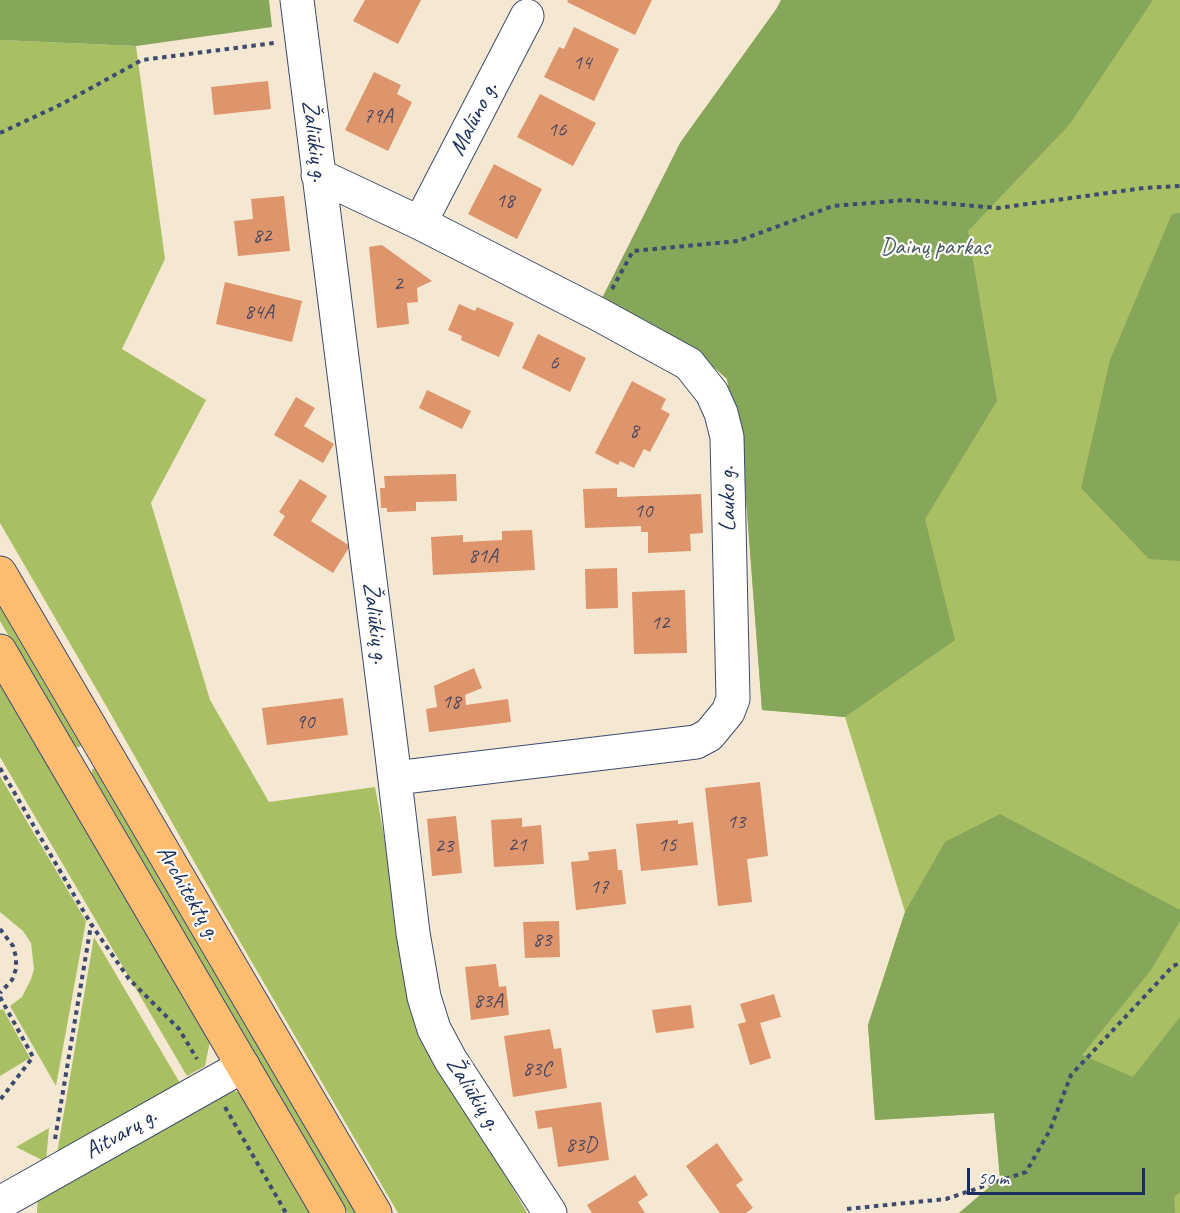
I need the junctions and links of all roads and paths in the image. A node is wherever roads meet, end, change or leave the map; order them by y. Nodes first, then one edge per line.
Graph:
1 (297, 0) edge
2 (527, 16) dead end
3 (301, 39) junction
4 (0, 133) edge
5 (318, 175) junction
6 (1180, 186) edge
7 (420, 223) junction
8 (598, 314) junction
9 (0, 573) edge
10 (0, 651) edge
11 (102, 747) junction
12 (0, 768) edge
13 (68, 768) junction
14 (395, 778) junction
15 (91, 924) junction
16 (0, 929) edge
17 (1180, 963) edge
18 (0, 995) edge
19 (243, 1066) junction
20 (212, 1083) junction
21 (0, 1100) edge
22 (48, 1176) junction
23 (8, 1205) edge
24 (847, 1209) dead end
25 (286, 1213) edge
26 (329, 1213) edge
27 (375, 1213) edge
28 (550, 1213) edge

1 - 3 street, Žaliūkių g.
2 - 7 street, Malūno g.
3 - 4 path
3 - 5 street, Žaliūkių g.
5 - 7 street, Lauko g.
5 - 14 street, Žaliūkių g.
6 - 8 path
7 - 8 street, Lauko g.
8 - 14 street, Lauko g.
9 - 11 main road, Architektų g.
10 - 13 main road, Architektų g.
11 - 13 main road
11 - 27 main road, Architektų g.
12 - 15 path
13 - 19 main road, Architektų g.
14 - 28 street, Žaliūkių g.
15 - 20 path
15 - 22 path
16 - 18 path
17 - 24 path
18 - 21 path
19 - 20 street, Aitvarų g.
19 - 26 main road, Architektų g.
20 - 22 street, Aitvarų g.
20 - 25 path
22 - 23 street, Aitvarų g.

